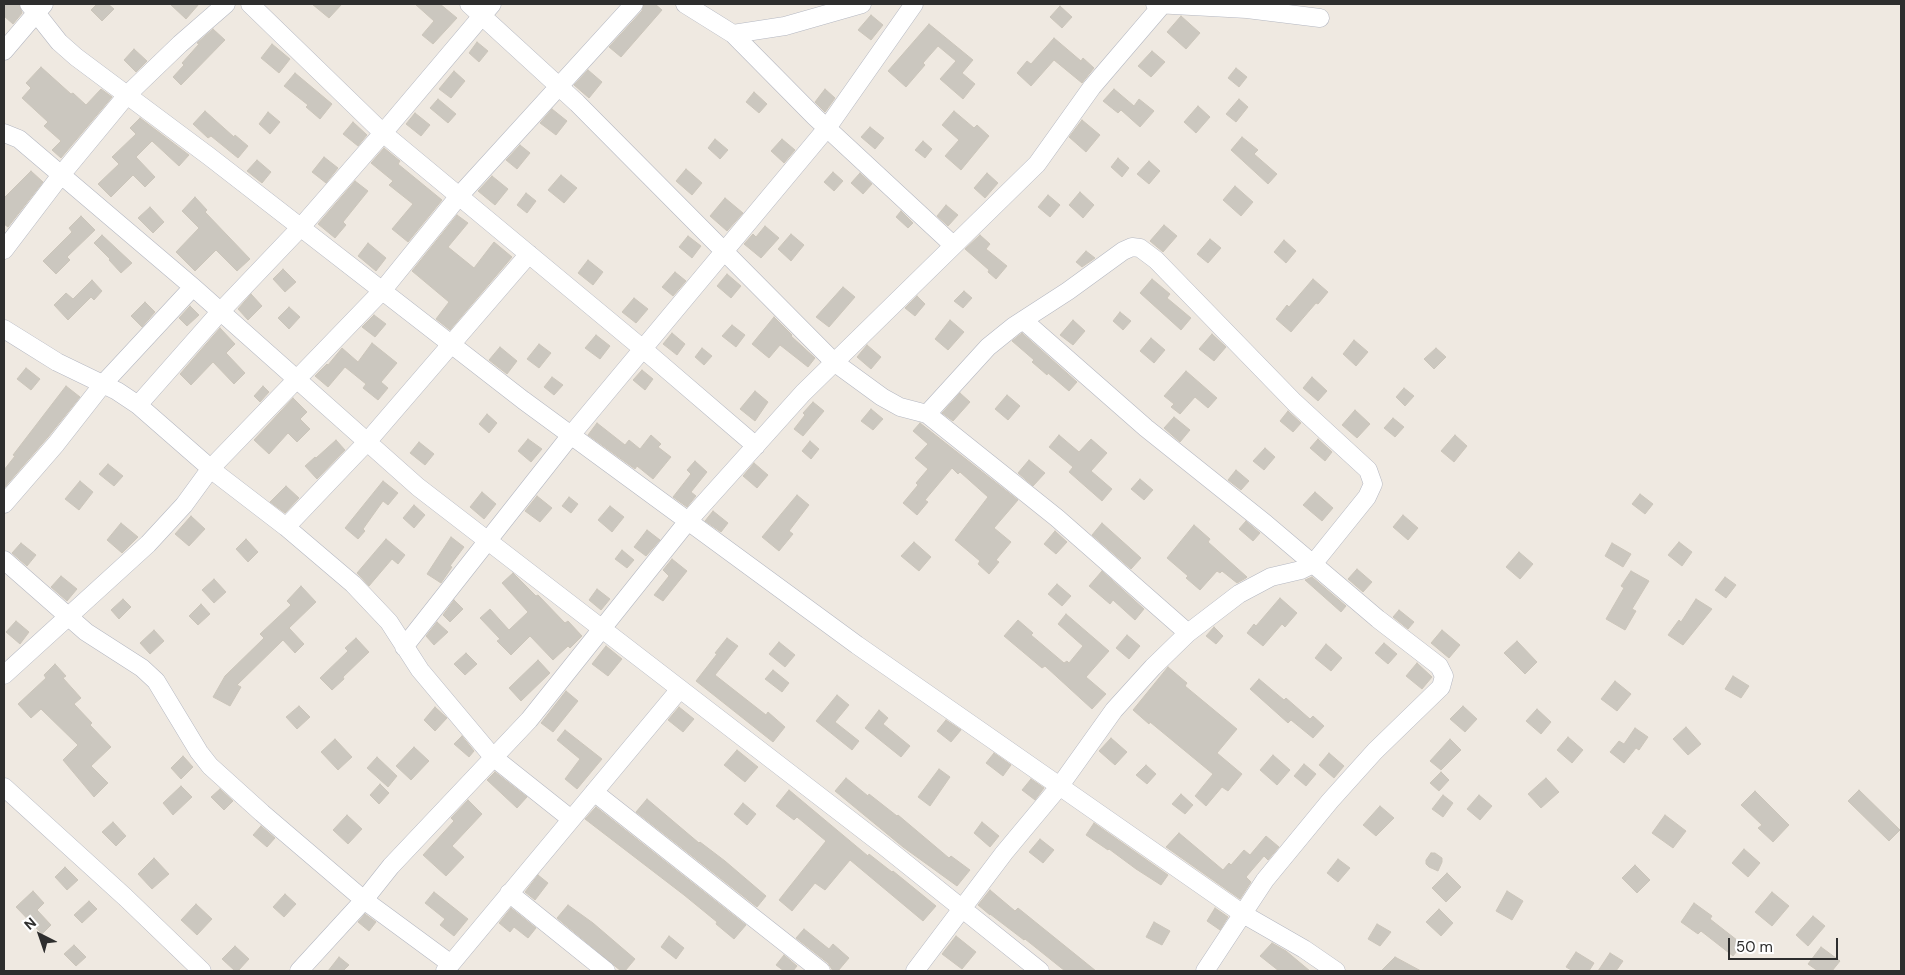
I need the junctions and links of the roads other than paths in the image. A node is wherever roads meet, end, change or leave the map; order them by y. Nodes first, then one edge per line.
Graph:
1 (226, 4) edge
2 (250, 4) edge
3 (469, 4) edge
4 (634, 4) edge
5 (685, 4) edge
6 (862, 4) edge
7 (914, 4) edge
8 (1155, 4) edge
9 (1163, 4) edge
10 (1192, 5) edge
11 (37, 7) edge
12 (487, 10) edge
13 (1320, 18) dead end
14 (734, 34) junction
15 (4, 51) edge
16 (559, 86) junction
17 (127, 95) junction
18 (827, 128) junction
19 (4, 133) edge
20 (383, 133) junction
21 (61, 175) junction
22 (459, 196) junction
23 (300, 227) junction
24 (953, 245) junction
25 (4, 250) edge
26 (724, 251) junction
27 (529, 254) junction
28 (193, 287) junction
29 (382, 291) junction
30 (220, 312) junction
31 (1023, 320) junction
32 (4, 328) edge
33 (450, 344) junction
34 (643, 349) junction
35 (834, 362) junction
36 (297, 380) junction
37 (103, 384) junction
38 (138, 405) junction
39 (927, 414) junction
40 (571, 435) junction
41 (367, 442) junction
42 (756, 446) junction
43 (211, 468) junction
44 (4, 504) edge
45 (688, 521) junction
46 (286, 527) junction
47 (488, 542) junction
48 (4, 560) edge
49 (1313, 564) junction
50 (69, 617) junction
51 (602, 630) junction
52 (1188, 633) junction
53 (404, 647) junction
54 (4, 675) edge
55 (680, 689) junction
56 (493, 757) junction
57 (1059, 787) junction
58 (4, 788) edge
59 (594, 792) junction
60 (571, 819) junction
61 (509, 893) junction
62 (364, 900) junction
63 (962, 909) junction
64 (1243, 914) junction
65 (448, 968) edge
66 (202, 971) edge
67 (299, 971) edge
68 (606, 971) edge
69 (821, 971) edge
70 (915, 971) edge
71 (1040, 971) edge
72 (1205, 971) edge
73 (1336, 971) edge

1 - 17 street
2 - 20 street
3 - 12 street
4 - 16 street
5 - 14 street
6 - 14 street
7 - 18 street
8 - 9 street
9 - 10 street
9 - 24 street
10 - 13 street
11 - 15 street
11 - 17 street
12 - 16 street
12 - 20 street
14 - 18 street
16 - 22 street
16 - 26 street
17 - 21 street
17 - 23 street
18 - 24 street
18 - 26 street
19 - 21 street
20 - 22 street
20 - 23 street
21 - 25 street
21 - 28 street
22 - 27 street
22 - 29 street
23 - 29 street
23 - 30 street
24 - 35 street
26 - 34 street
26 - 35 street
27 - 33 street
27 - 34 street
28 - 30 street
28 - 37 street
29 - 33 street
29 - 36 street
30 - 36 street
30 - 38 street
31 - 39 street
31 - 49 street
31 - 49 street
32 - 37 street
33 - 40 street
33 - 41 street
34 - 40 street
34 - 42 street
35 - 39 street
35 - 42 street
36 - 41 street
36 - 43 street
37 - 38 street
37 - 44 street
38 - 43 street
39 - 52 street
40 - 45 street
40 - 47 street
41 - 46 street
41 - 47 street
42 - 45 street
43 - 46 street
43 - 50 street
45 - 51 street
45 - 57 street
46 - 53 street
47 - 51 street
47 - 53 street
48 - 50 street
49 - 52 street
49 - 64 street
50 - 54 street
50 - 62 street
51 - 55 street
51 - 56 street
52 - 57 street
53 - 56 street
55 - 59 street
55 - 63 street
56 - 60 street
56 - 62 street
57 - 63 street
57 - 64 street
58 - 66 street
59 - 60 street
59 - 69 street
60 - 61 street
61 - 65 street
61 - 68 street
62 - 65 street
62 - 67 street
63 - 70 street
63 - 71 street
64 - 72 street
64 - 73 street

